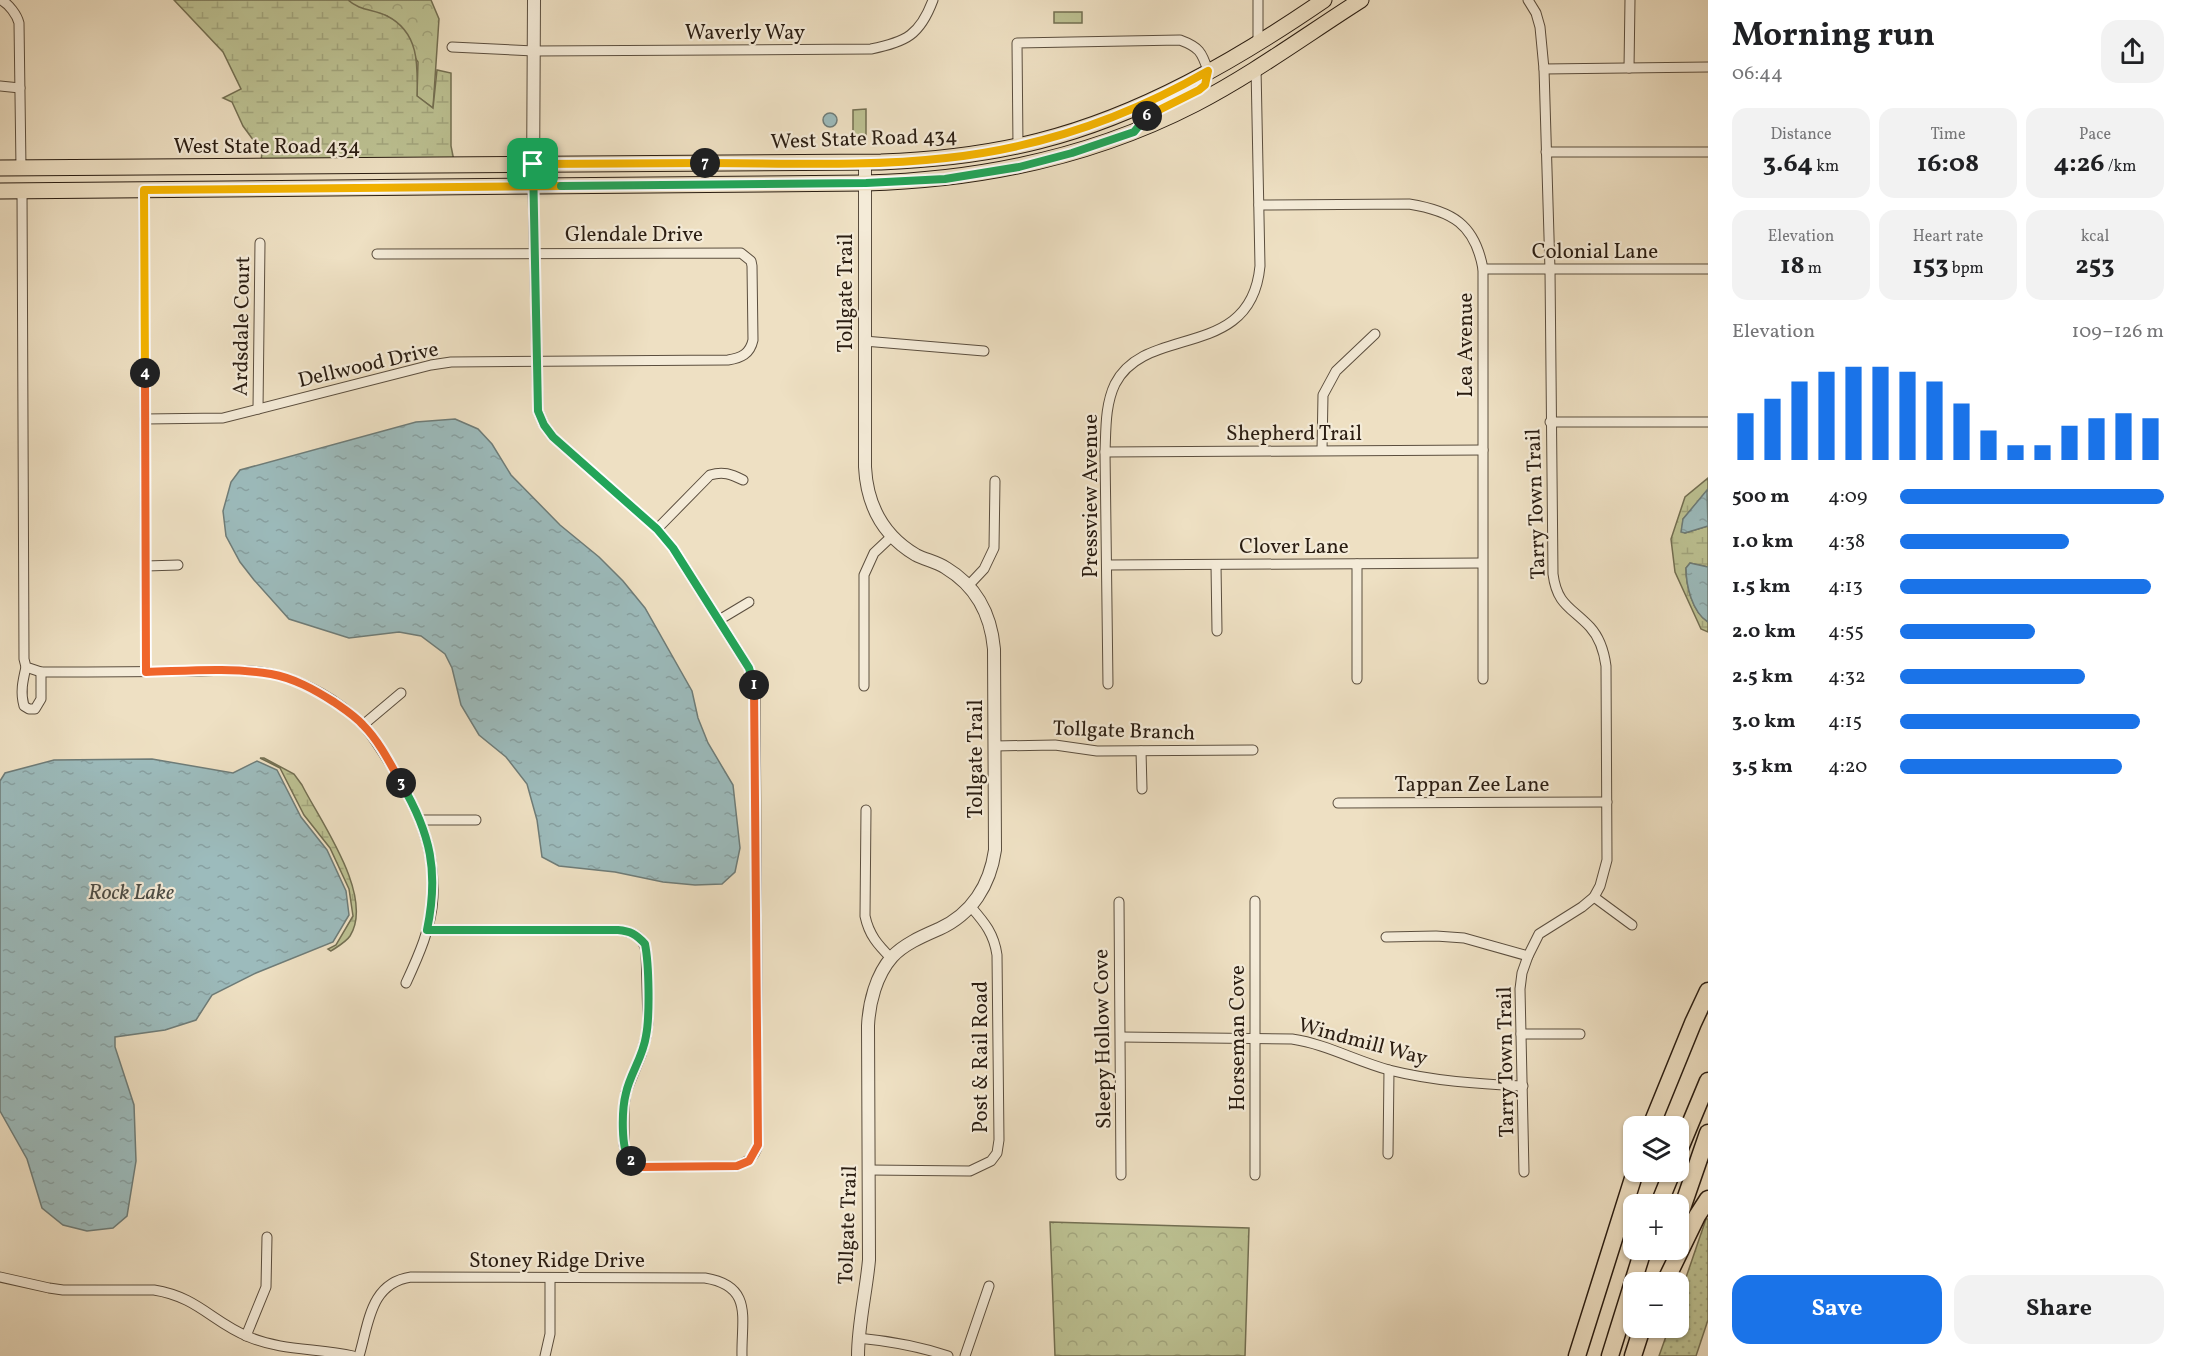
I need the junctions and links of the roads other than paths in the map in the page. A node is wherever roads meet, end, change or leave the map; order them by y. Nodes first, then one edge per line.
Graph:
1 (1, 0) edge
2 (534, 0) edge
3 (933, 0) edge
4 (1258, 0) edge
5 (1361, 0) edge
6 (1528, 0) edge
7 (1630, 0) edge
8 (1318, 4) edge
9 (1258, 42) junction
10 (452, 47) dead end
11 (534, 51) junction
12 (1708, 67) edge
13 (1256, 68) junction
14 (1629, 68) junction
15 (1544, 69) junction
16 (1208, 71) junction
17 (0, 86) edge
18 (20, 88) junction
19 (1134, 132) junction
20 (1018, 146) junction
21 (1546, 152) junction
22 (1708, 152) edge
23 (865, 162) junction
24 (533, 164) junction
25 (0, 168) edge
26 (21, 168) junction
27 (102, 168) junction
28 (0, 180) edge
29 (866, 183) junction
30 (533, 187) junction
31 (22, 190) junction
32 (144, 190) junction
33 (0, 191) edge
34 (1259, 205) junction
35 (260, 243) dead end
36 (535, 252) junction
37 (377, 254) dead end
38 (1708, 268) edge
39 (1483, 269) junction
40 (1550, 270) junction
41 (1375, 334) dead end
42 (864, 341) junction
43 (984, 351) dead end
44 (745, 355) joint
45 (537, 362) junction
46 (258, 409) junction
47 (145, 419) junction
48 (1550, 422) junction
49 (1708, 422) edge
50 (1322, 450) junction
51 (1483, 450) junction
52 (1105, 452) junction
53 (743, 480) dead end
54 (995, 481) dead end
55 (657, 529) junction
56 (891, 537) junction
57 (1482, 562) junction
58 (1357, 564) junction
59 (178, 565) dead end
60 (1107, 565) junction
61 (1216, 565) junction
62 (146, 566) junction
63 (968, 586) junction
64 (748, 602) dead end
65 (719, 620) junction
66 (1217, 631) dead end
67 (26, 667) junction
68 (41, 672) junction
69 (146, 672) junction
70 (1357, 679) dead end
71 (1483, 679) dead end
72 (1108, 684) dead end
73 (864, 686) dead end
74 (401, 693) dead end
75 (363, 725) junction
76 (995, 746) junction
77 (1253, 750) dead end
78 (1142, 751) junction
79 (1142, 789) dead end
80 (1607, 802) junction
81 (1338, 803) dead end
82 (866, 810) dead end
83 (421, 820) junction
84 (476, 820) dead end
85 (1594, 897) junction
86 (1255, 901) dead end
87 (1119, 902) dead end
88 (971, 907) junction
89 (1632, 925) dead end
90 (427, 930) junction
91 (1386, 937) dead end
92 (1528, 956) junction
93 (891, 958) junction
94 (406, 983) dead end
95 (1708, 991) edge
96 (1521, 1034) junction
97 (1580, 1034) dead end
98 (1121, 1037) junction
99 (1255, 1037) junction
100 (1389, 1070) junction
101 (1708, 1081) edge
102 (1523, 1086) junction
103 (1655, 1116) edge
104 (1689, 1127) edge
105 (1708, 1134) edge
106 (1388, 1154) dead end
107 (869, 1170) junction
108 (1524, 1172) dead end
109 (1121, 1175) dead end
110 (1255, 1175) dead end
111 (1632, 1182) edge
112 (1687, 1194) edge
113 (1708, 1199) edge
114 (267, 1237) dead end
115 (1641, 1260) edge
116 (1670, 1272) edge
117 (0, 1277) edge
118 (550, 1278) junction
119 (988, 1286) dead end
120 (246, 1336) junction
121 (858, 1338) junction
122 (1639, 1338) edge
123 (1645, 1338) edge
124 (353, 1356) edge
125 (359, 1356) edge
126 (545, 1356) edge
127 (742, 1356) edge
128 (858, 1356) edge
129 (948, 1356) edge
130 (964, 1356) edge
131 (1577, 1356) edge
132 (1610, 1356) edge
133 (1633, 1356) edge
134 (1639, 1356) edge

1 - 18 street
2 - 11 street
3 - 11 street, Waverly Way
4 - 9 street
5 - 13 main road
6 - 15 street, Tarry Town Trail
7 - 14 street
8 - 9 main road, West State Road 434
8 - 13 main road
9 - 16 main road, West State Road 434
10 - 11 street, Waverly Way
11 - 24 street
12 - 14 street
13 - 19 main road
13 - 34 street, Pressview Avenue
14 - 15 street
15 - 21 street, Tarry Town Trail
16 - 19 main road
16 - 20 main road, West State Road 434
16 - 20 street
17 - 18 street
18 - 26 street
19 - 29 main road
20 - 23 main road, West State Road 434
21 - 22 street
21 - 40 street, Tarry Town Trail
23 - 24 main road, West State Road 434
23 - 29 street, Tollgate Trail
24 - 27 main road, West State Road 434
24 - 30 street
25 - 26 main road, West State Road 434
26 - 27 main road, West State Road 434
26 - 28 main road
27 - 31 main road
29 - 30 main road
29 - 42 street, Tollgate Trail
30 - 32 main road
30 - 36 street
31 - 32 main road
31 - 33 main road
31 - 67 street
32 - 47 street
34 - 39 street, Lea Avenue
34 - 52 street, Pressview Avenue
35 - 46 street, Ardsdale Court
36 - 37 street, Glendale Drive
36 - 44 street, Glendale Drive
36 - 45 street
38 - 40 street, Colonial Lane
39 - 40 street, Colonial Lane
39 - 51 street, Lea Avenue
40 - 48 street, Tarry Town Trail
41 - 50 street
42 - 43 street
42 - 56 street, Tollgate Trail
44 - 45 street, Dellwood Drive
45 - 46 street, Dellwood Drive
45 - 55 street
46 - 47 street, Dellwood Drive
47 - 62 street
48 - 49 street
48 - 80 street, Tarry Town Trail
50 - 51 street, Shepherd Trail
50 - 52 street, Shepherd Trail
51 - 57 street, Lea Avenue
52 - 60 street, Pressview Avenue
53 - 55 street
54 - 63 street
55 - 65 street
56 - 63 street, Tollgate Trail
56 - 73 street
57 - 58 street, Clover Lane
57 - 71 street, Lea Avenue
58 - 61 street, Clover Lane
58 - 70 street
59 - 62 street
60 - 61 street, Clover Lane
60 - 72 street, Pressview Avenue
61 - 66 street
62 - 69 street
63 - 76 street, Tollgate Trail
64 - 65 street
65 - 90 street
67 - 68 street
67 - 68 street
68 - 69 street
69 - 75 street
74 - 75 street
75 - 83 street
76 - 78 street, Tollgate Branch
76 - 88 street, Tollgate Trail
77 - 78 street, Tollgate Branch
78 - 79 street
80 - 81 street, Tappan Zee Lane
80 - 85 street, Tarry Town Trail
82 - 93 street
83 - 84 street
83 - 90 street
85 - 89 street
85 - 92 street, Tarry Town Trail
86 - 99 street, Horseman Cove
87 - 98 street, Sleepy Hollow Cove
88 - 93 street, Tollgate Trail
88 - 107 street, Post & Rail Road
90 - 94 street
91 - 92 street
92 - 96 street, Tarry Town Trail
93 - 107 street, Tollgate Trail
95 - 103 highway
96 - 97 street
96 - 102 street, Tarry Town Trail
98 - 99 street, Windmill Way
98 - 109 street, Sleepy Hollow Cove
99 - 100 street, Windmill Way
99 - 110 street, Horseman Cove
100 - 102 street, Windmill Way
100 - 106 street
101 - 104 highway
102 - 108 street, Tarry Town Trail
105 - 112 highway
107 - 121 street, Tollgate Trail
111 - 131 highway
113 - 116 highway
114 - 120 street
115 - 132 highway
117 - 120 street
118 - 125 street, Stoney Ridge Drive
118 - 126 street
118 - 127 street, Stoney Ridge Drive
119 - 130 street
120 - 124 street
121 - 128 street, Tollgate Trail
121 - 129 street
122 - 133 highway
123 - 134 highway

